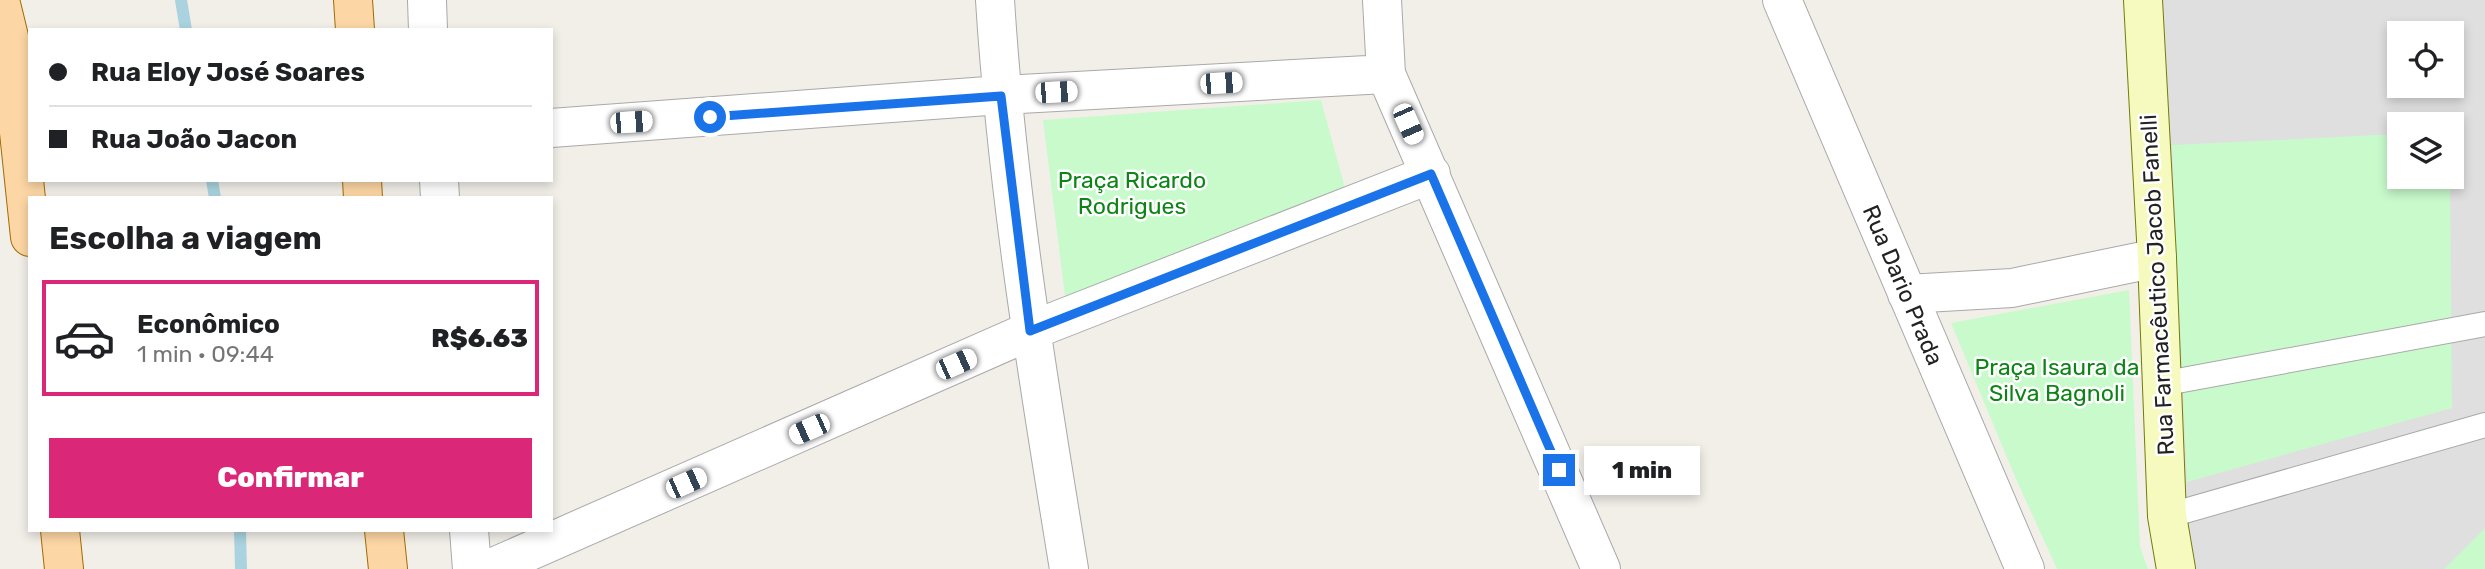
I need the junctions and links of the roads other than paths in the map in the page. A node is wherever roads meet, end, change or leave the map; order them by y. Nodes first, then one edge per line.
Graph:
1 (0, 0) edge
2 (353, 0) edge
3 (427, 0) edge
4 (995, 0) edge
5 (1382, 0) edge
6 (1782, 0) edge
7 (2143, 0) edge
8 (355, 28) edge
9 (428, 28) edge
10 (1386, 74) junction
11 (1001, 96) junction
12 (553, 128) edge
13 (1431, 174) junction
14 (28, 218) edge
15 (2157, 258) junction
16 (1907, 294) junction
17 (2485, 324) edge
18 (1030, 331) junction
19 (2161, 384) junction
20 (2485, 425) edge
21 (2167, 516) junction
22 (60, 532) edge
23 (384, 532) edge
24 (469, 532) edge
25 (64, 569) edge
26 (388, 569) edge
27 (472, 569) edge
28 (489, 569) edge
29 (1069, 569) edge
30 (1601, 569) edge
31 (2025, 569) edge
32 (2176, 569) edge

1 - 14 main road
2 - 8 main road
3 - 9 street
4 - 11 street
5 - 10 street
6 - 16 street, Rua Dario Prada
7 - 15 main road, Rua Farmacêutico Jacob Fanelli
10 - 11 street
10 - 13 street
11 - 12 street
11 - 18 street
13 - 18 street
13 - 30 street
15 - 16 street
15 - 19 main road, Rua Farmacêutico Jacob Fanelli
16 - 31 street, Rua Dario Prada
17 - 19 lane
18 - 28 street
18 - 29 street
19 - 21 main road, Rua Farmacêutico Jacob Fanelli
20 - 21 lane
21 - 32 main road, Rua Farmacêutico Jacob Fanelli
22 - 25 main road
23 - 26 main road
24 - 27 street

